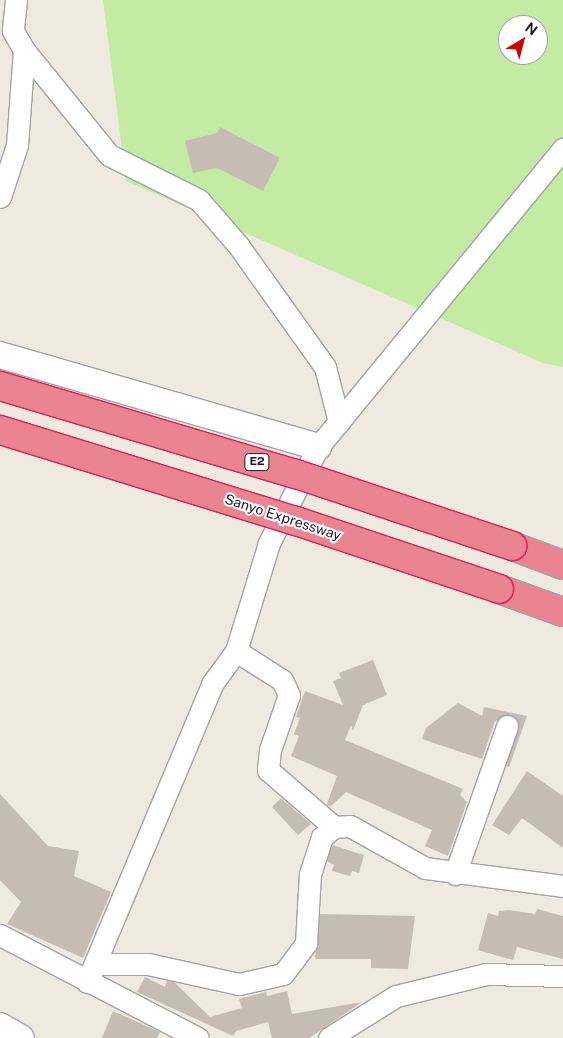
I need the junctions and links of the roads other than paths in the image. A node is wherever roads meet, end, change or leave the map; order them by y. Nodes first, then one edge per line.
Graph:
1 (16, 0) edge
2 (24, 50) junction
3 (563, 149) edge
4 (0, 197) edge
5 (0, 355) edge
6 (0, 386) edge
7 (339, 422) junction
8 (0, 430) edge
9 (318, 446) junction
10 (563, 565) edge
11 (563, 612) edge
12 (236, 651) junction
13 (507, 726) dead end
14 (334, 827) junction
15 (454, 874) junction
16 (563, 886) edge
17 (0, 935) edge
18 (91, 973) junction
19 (563, 976) edge
20 (0, 1026) edge
21 (21, 1038) edge
22 (198, 1038) edge
23 (329, 1038) edge

1 - 2 street
2 - 4 street
2 - 7 street
3 - 7 street
5 - 9 street
6 - 10 highway, E2, bridge
7 - 9 street
8 - 11 highway, Sanyo Expressway, bridge
9 - 12 street
12 - 14 street
12 - 18 street
13 - 15 street
14 - 15 street
14 - 18 street
15 - 16 street
17 - 18 street
18 - 22 street
19 - 23 street
20 - 21 street

